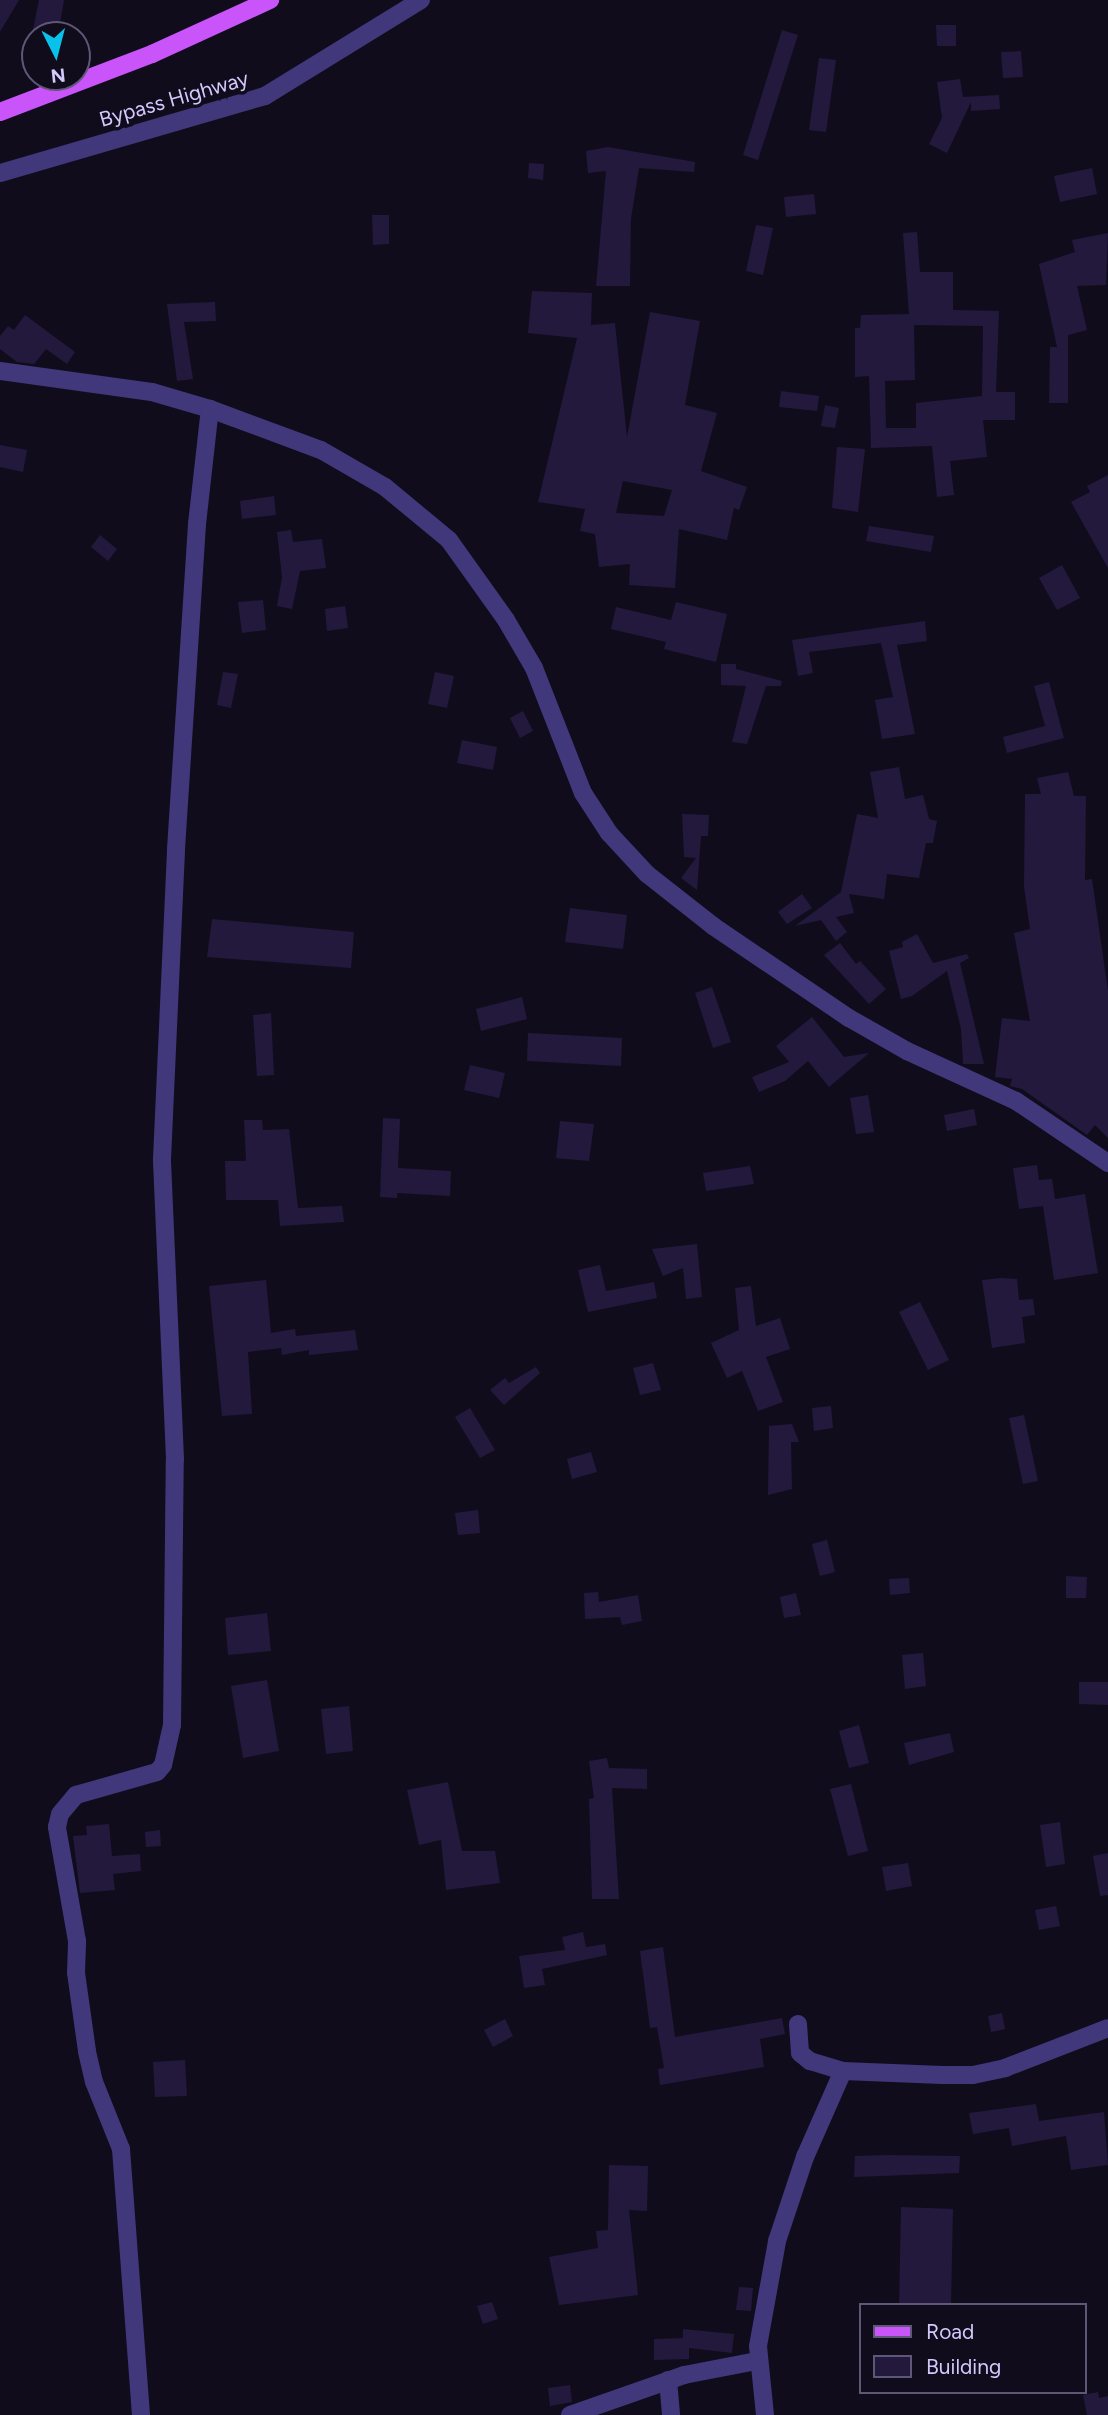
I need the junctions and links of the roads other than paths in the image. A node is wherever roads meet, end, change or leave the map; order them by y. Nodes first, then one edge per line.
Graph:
1 (270, 0) edge
2 (421, 0) edge
3 (0, 112) edge
4 (0, 173) edge
5 (0, 371) edge
6 (210, 409) junction
7 (1108, 1163) edge
8 (798, 2024) dead end
9 (1108, 2028) edge
10 (843, 2071) junction
11 (757, 2361) junction
12 (668, 2380) junction
13 (141, 2415) edge
14 (570, 2415) edge
15 (671, 2415) edge
16 (765, 2415) edge

1 - 3 main road, Bypass Highway
2 - 4 street, Bypass Highway
5 - 6 street
6 - 7 street
6 - 13 street
8 - 10 street
9 - 10 street
10 - 11 street
11 - 12 street
11 - 16 street
12 - 14 street
12 - 15 street

